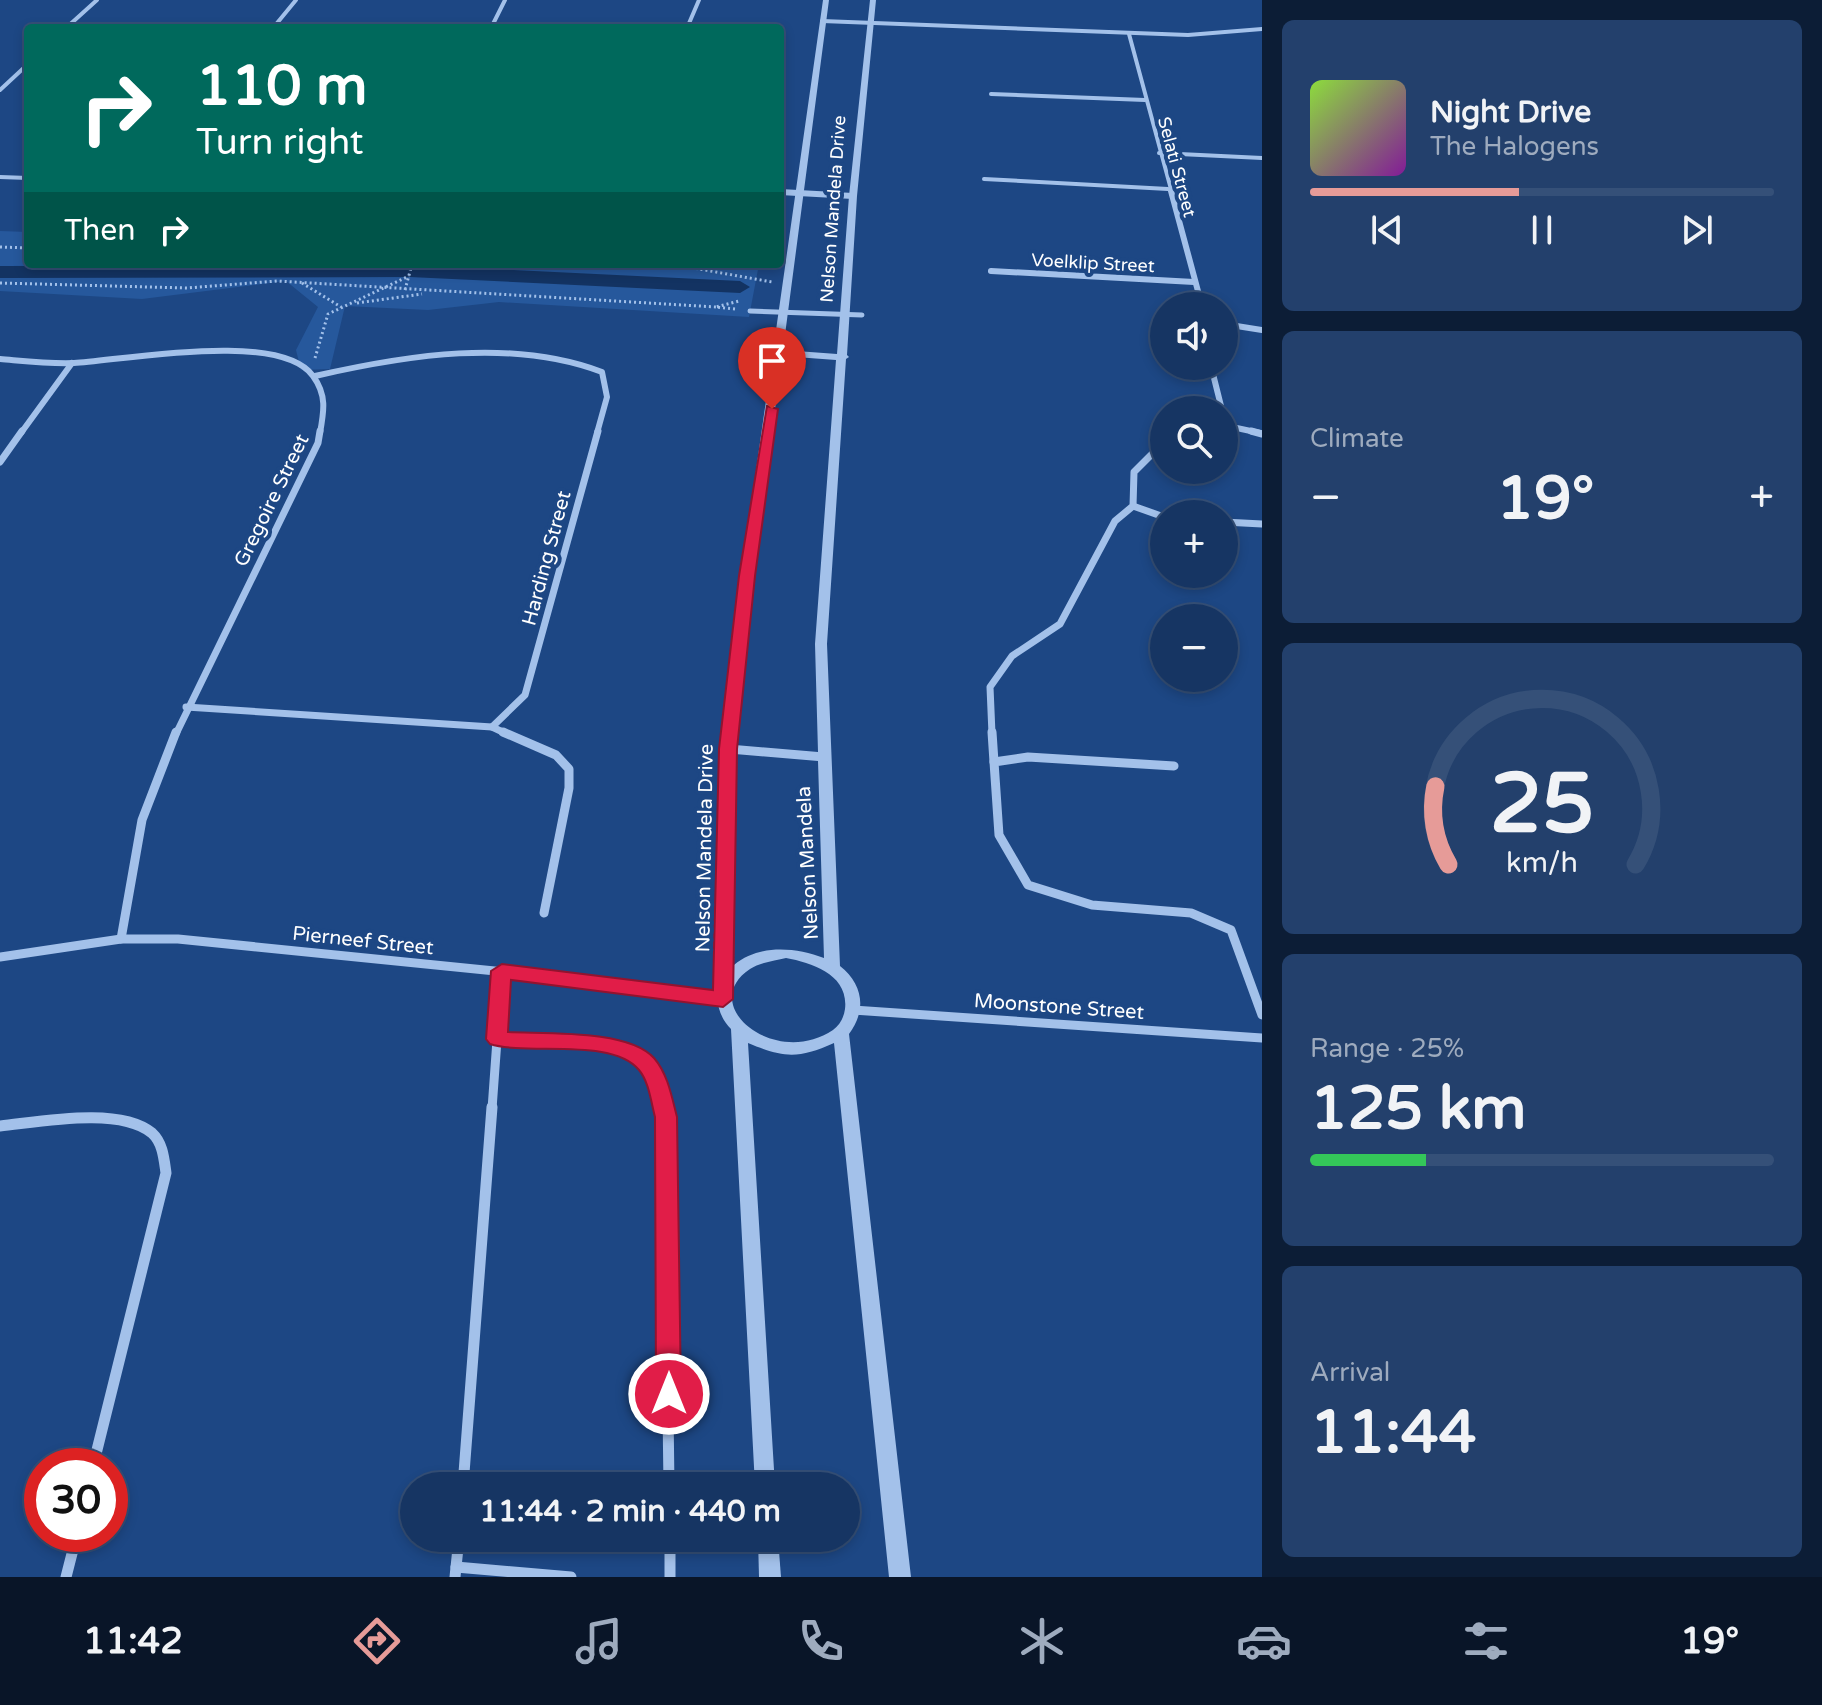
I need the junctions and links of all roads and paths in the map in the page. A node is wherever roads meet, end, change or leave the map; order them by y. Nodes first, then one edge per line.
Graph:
1 (97, 0) edge
2 (296, 0) edge
3 (505, 0) edge
4 (699, 0) edge
5 (826, 0) edge
6 (873, 0) edge
7 (822, 21) junction
8 (873, 23) junction
9 (70, 24) edge
10 (276, 24) edge
11 (493, 24) edge
12 (689, 24) edge
13 (1262, 29) edge
14 (1129, 34) junction
15 (24, 68) edge
16 (0, 90) edge
17 (991, 94) dead end
18 (1145, 100) junction
19 (1159, 153) junction
20 (1262, 158) edge
21 (0, 177) edge
22 (24, 178) edge
23 (984, 179) dead end
24 (1168, 189) junction
25 (784, 192) edge
26 (802, 193) junction
27 (853, 196) junction
28 (0, 247) edge
29 (24, 248) edge
30 (411, 268) edge
31 (694, 268) edge
32 (991, 271) dead end
33 (409, 276) junction
34 (301, 282) junction
35 (1194, 282) junction
36 (0, 283) edge
37 (788, 284) junction
38 (383, 288) junction
39 (405, 290) junction
40 (431, 292) junction
41 (1197, 292) edge
42 (348, 304) junction
43 (716, 307) dead end
44 (342, 308) junction
45 (750, 311) dead end
46 (786, 312) junction
47 (847, 315) junction
48 (862, 315) dead end
49 (1238, 326) edge
50 (1262, 330) edge
51 (780, 353) junction
52 (844, 357) junction
53 (0, 359) edge
54 (72, 363) junction
55 (315, 376) junction
56 (1238, 428) edge
57 (1262, 434) edge
58 (1150, 456) edge
59 (0, 462) edge
60 (1133, 506) junction
61 (1150, 512) edge
62 (1238, 523) edge
63 (1262, 524) edge
64 (186, 707) junction
65 (492, 727) junction
66 (728, 749) junction
67 (823, 757) junction
68 (994, 762) junction
69 (1174, 766) dead end
70 (544, 913) dead end
71 (121, 939) junction
72 (0, 957) edge
73 (832, 968) junction
74 (502, 971) junction
75 (724, 992) junction
76 (853, 1010) junction
77 (1262, 1015) edge
78 (739, 1030) junction
79 (841, 1033) junction
80 (1262, 1038) edge
81 (497, 1039) junction
82 (0, 1126) edge
83 (97, 1448) edge
84 (464, 1472) edge
85 (669, 1472) edge
86 (764, 1472) edge
87 (72, 1552) edge
88 (458, 1552) edge
89 (670, 1552) edge
90 (769, 1552) edge
91 (456, 1572) edge
92 (66, 1577) edge
93 (571, 1577) edge
94 (670, 1577) edge
95 (770, 1577) edge
96 (900, 1577) edge

1 - 9 street
2 - 10 street
3 - 11 street
4 - 12 street
5 - 7 street, Nelson Mandela Drive
6 - 8 street, Nelson Mandela Drive
7 - 8 street
7 - 26 street, Nelson Mandela Drive
8 - 14 street
8 - 27 street, Nelson Mandela Drive
13 - 14 street
14 - 18 street, Selati Street
15 - 16 street
17 - 18 street
18 - 19 street, Selati Street
19 - 20 street
19 - 24 street, Selati Street
21 - 22 street
23 - 24 street
24 - 35 street, Selati Street
25 - 26 street
26 - 27 street
26 - 37 street, Nelson Mandela Drive
27 - 47 street, Nelson Mandela Drive
28 - 29 path
30 - 33 path
31 - 37 path
32 - 35 street, Voelklip Street
33 - 38 path
33 - 39 path
34 - 36 path
34 - 38 path
34 - 44 path
35 - 41 street, Selati Street
37 - 46 street, Nelson Mandela Drive
38 - 39 path
38 - 42 path
39 - 40 path
40 - 42 path
40 - 43 path
42 - 44 path
44 - 55 path
45 - 46 street
46 - 47 street
46 - 51 street, Nelson Mandela Drive
47 - 48 street
47 - 52 street, Nelson Mandela Drive
49 - 50 street
51 - 52 street
51 - 66 street, Nelson Mandela Drive
52 - 67 street, Nelson Mandela Drive
53 - 54 street
54 - 55 street
54 - 59 street
55 - 64 street, Gregoire Street
55 - 65 street, Harding Street
56 - 57 street
58 - 60 street
60 - 61 street
60 - 68 street
62 - 63 street
64 - 65 street
64 - 71 street, Gregoire Street
65 - 70 street
66 - 67 street
66 - 75 street, Nelson Mandela Drive
67 - 73 street, Nelson Mandela
68 - 69 street
68 - 77 street
71 - 72 street, Pierneef Street
71 - 74 street, Pierneef Street
73 - 75 street
73 - 76 street
74 - 75 street, Pierneef Street
74 - 81 street
75 - 78 street
76 - 79 street
76 - 80 street, Moonstone Street
78 - 79 street
78 - 86 street
79 - 96 street
81 - 84 street
81 - 85 street
82 - 83 street
87 - 92 street
88 - 91 street
89 - 94 street
90 - 95 street
91 - 93 street

